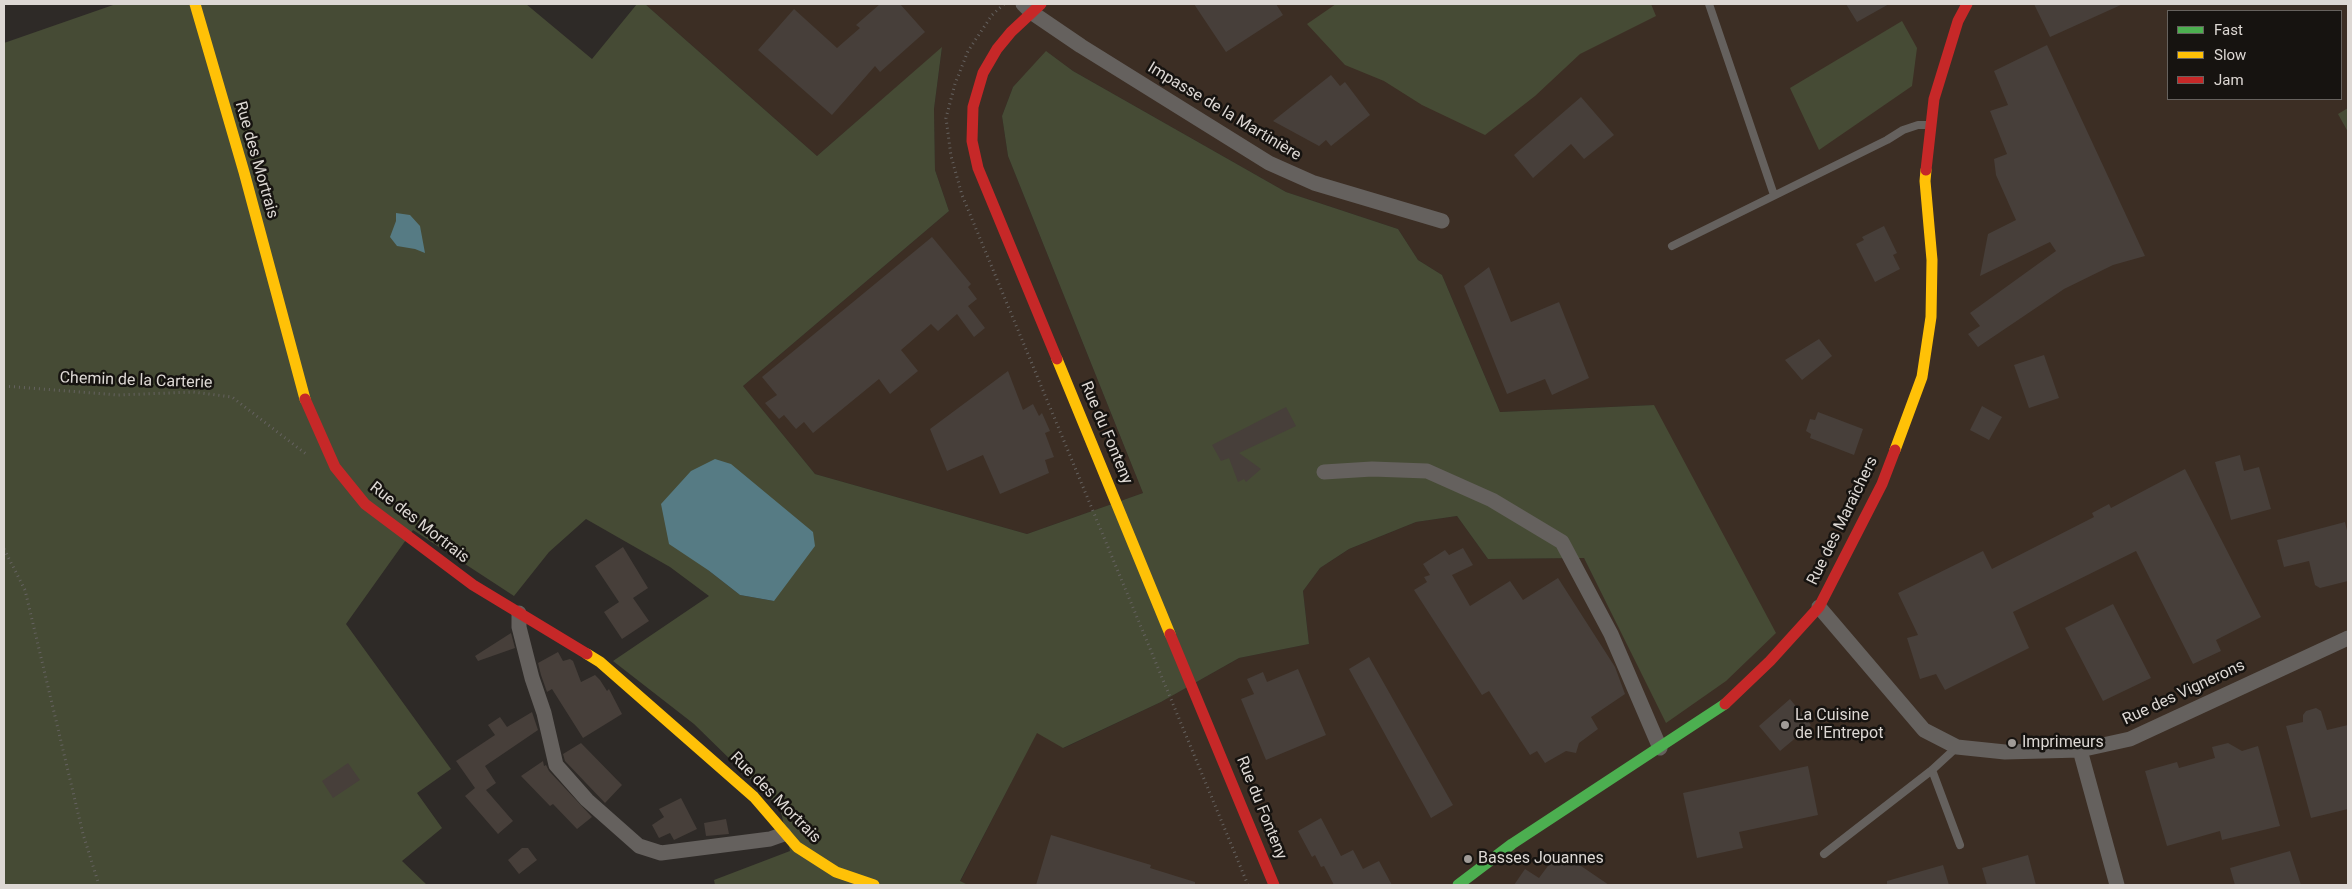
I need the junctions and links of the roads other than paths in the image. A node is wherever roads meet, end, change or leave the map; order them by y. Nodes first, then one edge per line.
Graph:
1 (195, 4) edge
2 (1709, 4) edge
3 (1968, 4) edge
4 (1032, 7) edge
5 (1931, 125) junction
6 (1774, 195) junction
7 (1442, 221) dead end
8 (1672, 246) dead end
9 (1324, 472) dead end
10 (1819, 607) junction
11 (519, 613) junction
12 (2348, 638) edge
13 (1957, 747) junction
14 (1660, 748) junction
15 (2080, 750) junction
16 (1932, 770) junction
17 (784, 834) junction
18 (1960, 845) dead end
19 (1824, 854) dead end
20 (874, 885) edge
21 (1274, 885) edge
22 (1458, 885) edge
23 (2117, 885) edge

1 - 11 street, Rue des Mortrais
2 - 6 lane
3 - 5 street, Rue des Maraîchers
4 - 7 street, Impasse de la Martinière
4 - 21 street, Rue du Fonteny
5 - 6 lane
5 - 10 street, Rue des Maraîchers
6 - 8 lane
9 - 14 street
10 - 13 street, Rue des Vignerons
10 - 14 street, Rue des Maraîchers
11 - 17 street, Rue des Mortrais
11 - 17 street
12 - 15 street, Rue des Vignerons
13 - 15 street, Rue des Vignerons
13 - 16 lane
14 - 22 street, Rue des Maraîchers
15 - 23 street
16 - 18 lane
16 - 19 lane
17 - 20 street, Rue des Mortrais

